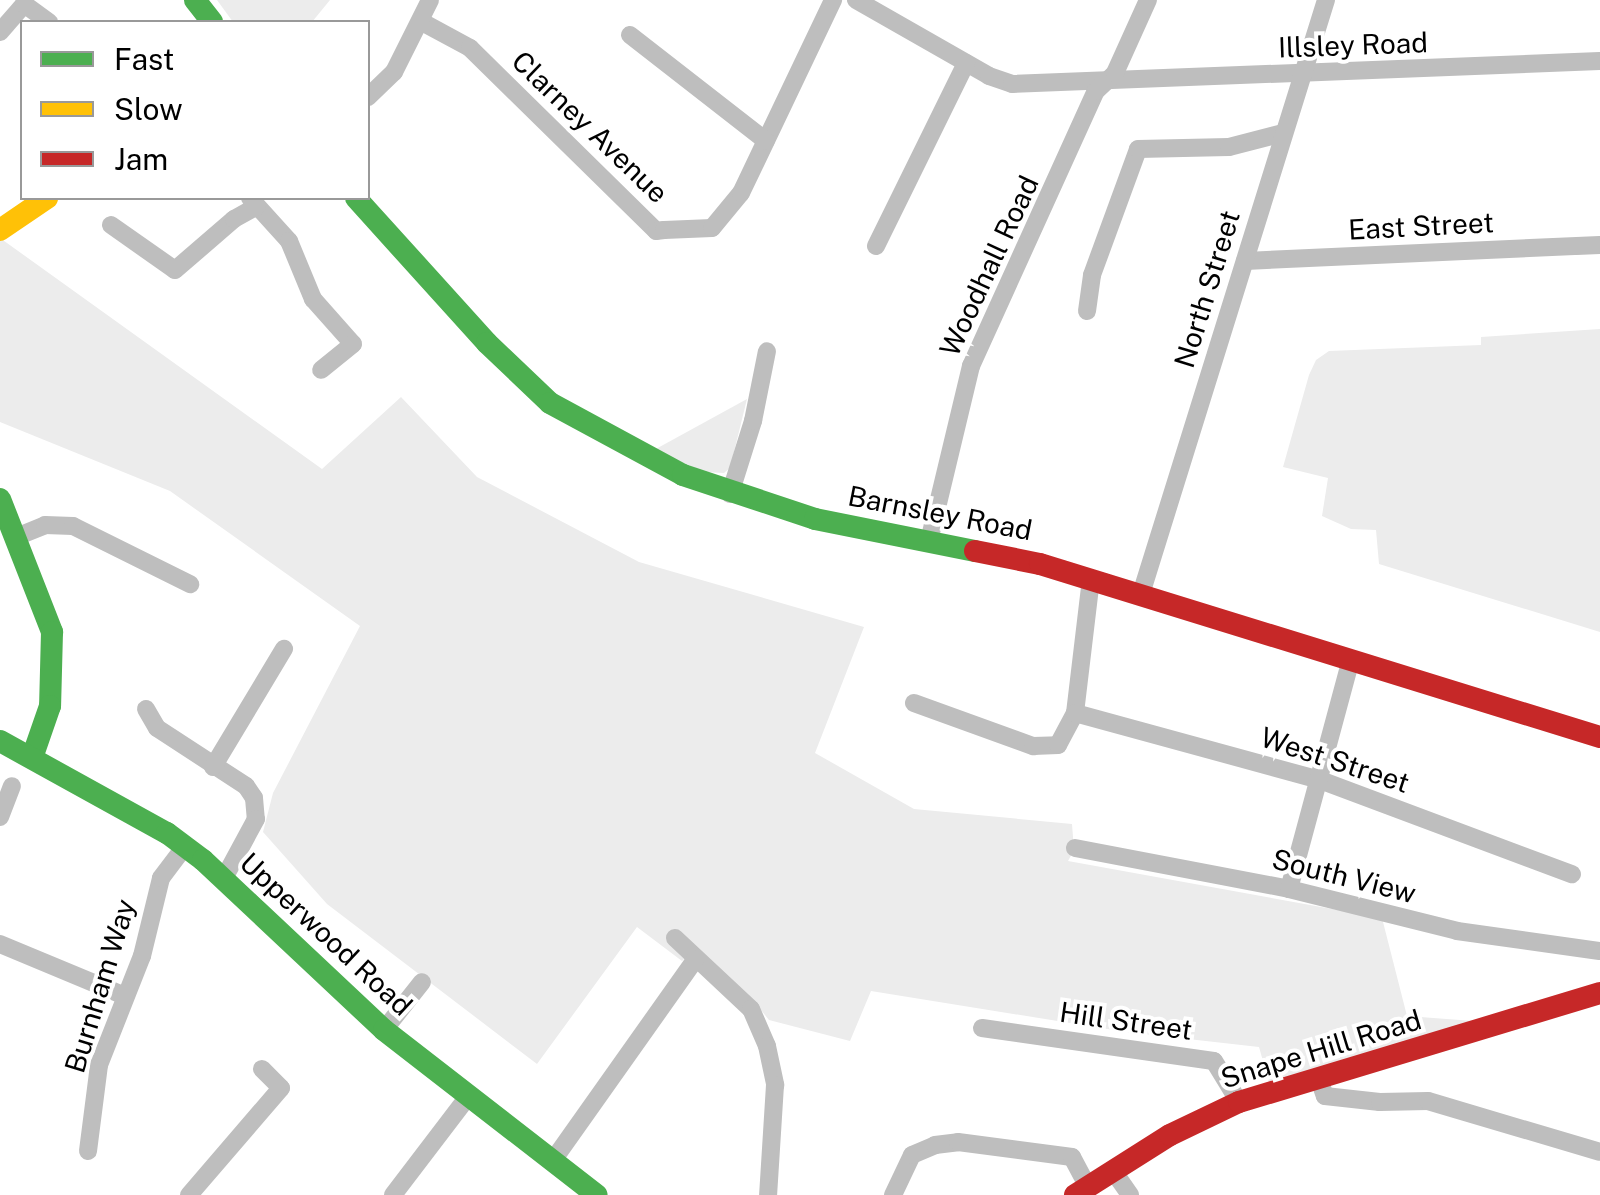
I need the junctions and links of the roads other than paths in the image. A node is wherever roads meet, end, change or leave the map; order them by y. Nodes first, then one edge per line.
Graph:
1 (430, 0) edge
2 (833, 0) edge
3 (856, 0) edge
4 (1148, 0) edge
5 (1326, 0) edge
6 (46, 20) edge
7 (422, 22) junction
8 (0, 32) edge
9 (630, 36) dead end
10 (1600, 60) edge
11 (966, 63) junction
12 (1306, 75) junction
13 (1108, 82) junction
14 (370, 95) edge
15 (1283, 134) junction
16 (766, 141) junction
17 (44, 200) edge
18 (358, 200) edge
19 (254, 202) edge
20 (111, 225) dead end
21 (0, 230) edge
22 (1600, 245) edge
23 (876, 246) dead end
24 (1244, 261) junction
25 (1087, 312) dead end
26 (767, 352) dead end
27 (321, 370) dead end
28 (730, 494) junction
29 (0, 499) edge
30 (16, 537) junction
31 (929, 541) junction
32 (1090, 578) junction
33 (190, 584) dead end
34 (1141, 594) junction
35 (284, 649) dead end
36 (1351, 658) junction
37 (914, 703) dead end
38 (146, 710) dead end
39 (1075, 713) junction
40 (1600, 736) edge
41 (0, 741) edge
42 (32, 758) junction
43 (213, 768) junction
44 (1320, 780) junction
45 (12, 786) dead end
46 (0, 817) edge
47 (184, 846) junction
48 (1075, 848) dead end
49 (1572, 874) dead end
50 (223, 880) junction
51 (1289, 889) junction
52 (675, 938) dead end
53 (0, 944) edge
54 (1600, 951) edge
55 (695, 960) junction
56 (422, 982) dead end
57 (1600, 993) edge
58 (125, 996) junction
59 (982, 1028) dead end
60 (384, 1030) junction
61 (262, 1069) dead end
62 (1318, 1079) junction
63 (468, 1098) junction
64 (1239, 1102) junction
65 (88, 1150) dead end
66 (1600, 1152) edge
67 (554, 1159) junction
68 (1114, 1172) junction
69 (1082, 1191) edge
70 (189, 1195) edge
71 (393, 1195) edge
72 (596, 1195) edge
73 (768, 1195) edge
74 (894, 1195) edge
75 (1130, 1195) edge

1 - 7 street
2 - 16 street, Clarney Avenue
3 - 11 street, Illsley Road
4 - 13 street, Woodhall Road
5 - 12 street, North Street
6 - 8 street
7 - 14 street
7 - 16 street, Clarney Avenue
9 - 16 street
10 - 12 street, Illsley Road
11 - 13 street, Illsley Road
11 - 23 street
12 - 13 street, Illsley Road
12 - 15 street, North Street
13 - 31 street, Woodhall Road
15 - 24 street, North Street
15 - 25 street
17 - 21 street
18 - 28 street, Barnsley Road
19 - 20 street
19 - 27 street
22 - 24 street, East Street
24 - 34 street, North Street
26 - 28 street
28 - 31 street, Barnsley Road
29 - 30 street
30 - 33 street
30 - 42 street
31 - 32 street, Barnsley Road
32 - 34 street, Barnsley Road
32 - 39 street
34 - 36 street, Barnsley Road
35 - 43 street
36 - 40 street, Barnsley Road
36 - 44 street
37 - 39 street
38 - 43 street
39 - 44 street, West Street
41 - 42 street, Upperwood Road
42 - 47 street, Upperwood Road
43 - 50 street
44 - 49 street, West Street
44 - 51 street
45 - 46 street
47 - 50 street, Upperwood Road
47 - 58 street, Burnham Way
48 - 51 street, South View
50 - 60 street, Upperwood Road
51 - 54 street, South View
52 - 55 street
53 - 58 street
55 - 67 street
55 - 73 street
56 - 60 street
57 - 62 street, Snape Hill Road
58 - 65 street, Burnham Way
59 - 64 street, Hill Street
60 - 63 street, Upperwood Road
61 - 70 street
62 - 64 street, Snape Hill Road
62 - 66 street
63 - 67 street, Upperwood Road
63 - 71 street
64 - 68 street, Snape Hill Road
67 - 72 street, Upperwood Road
68 - 69 street, Snape Hill Road
68 - 75 street
69 - 74 street

